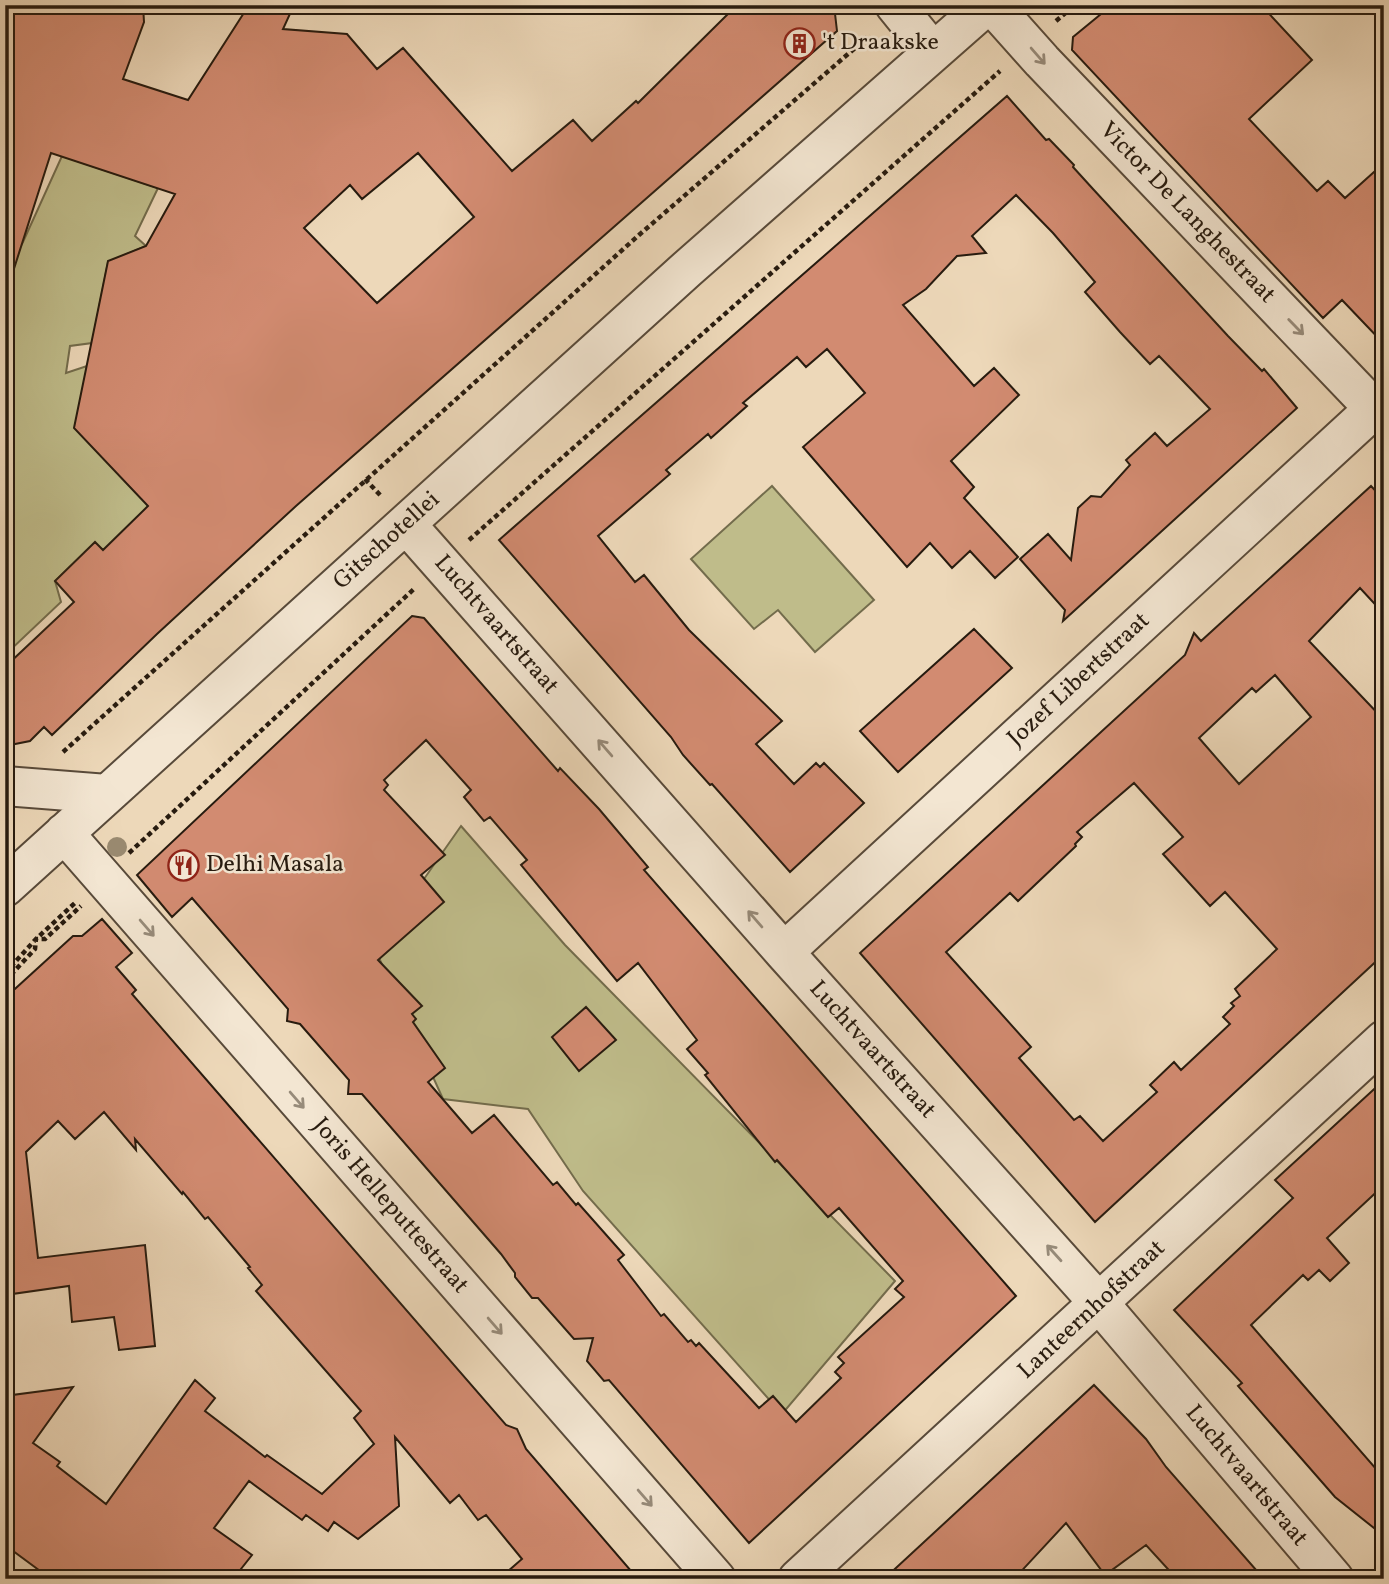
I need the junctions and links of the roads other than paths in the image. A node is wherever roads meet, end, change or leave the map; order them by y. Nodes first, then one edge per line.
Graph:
1 (990, 5) edge
2 (897, 8) edge
3 (933, 52) junction
4 (1379, 413) edge
5 (406, 524) junction
6 (14, 787) edge
7 (107, 794) junction
8 (64, 834) junction
9 (5, 887) edge
10 (784, 952) junction
11 (1384, 1040) edge
12 (1099, 1303) junction
13 (716, 1579) edge
14 (799, 1579) edge
15 (1335, 1579) edge

1 - 3 street, Gitschotellei
1 -> 4 street, Victor De Langhestraat
2 - 3 street
3 - 5 street, Gitschotellei
4 - 10 street, Jozef Libertstraat
5 - 7 street, Gitschotellei
10 -> 5 street, Luchtvaartstraat
6 - 7 street
7 - 8 street, Gitschotellei
8 - 9 street, Gitschotellei
8 -> 13 street, Joris Helleputtestraat
12 -> 10 street, Luchtvaartstraat
11 - 12 street, Lanteernhofstraat
12 - 14 street, Lanteernhofstraat
12 - 15 street, Luchtvaartstraat

